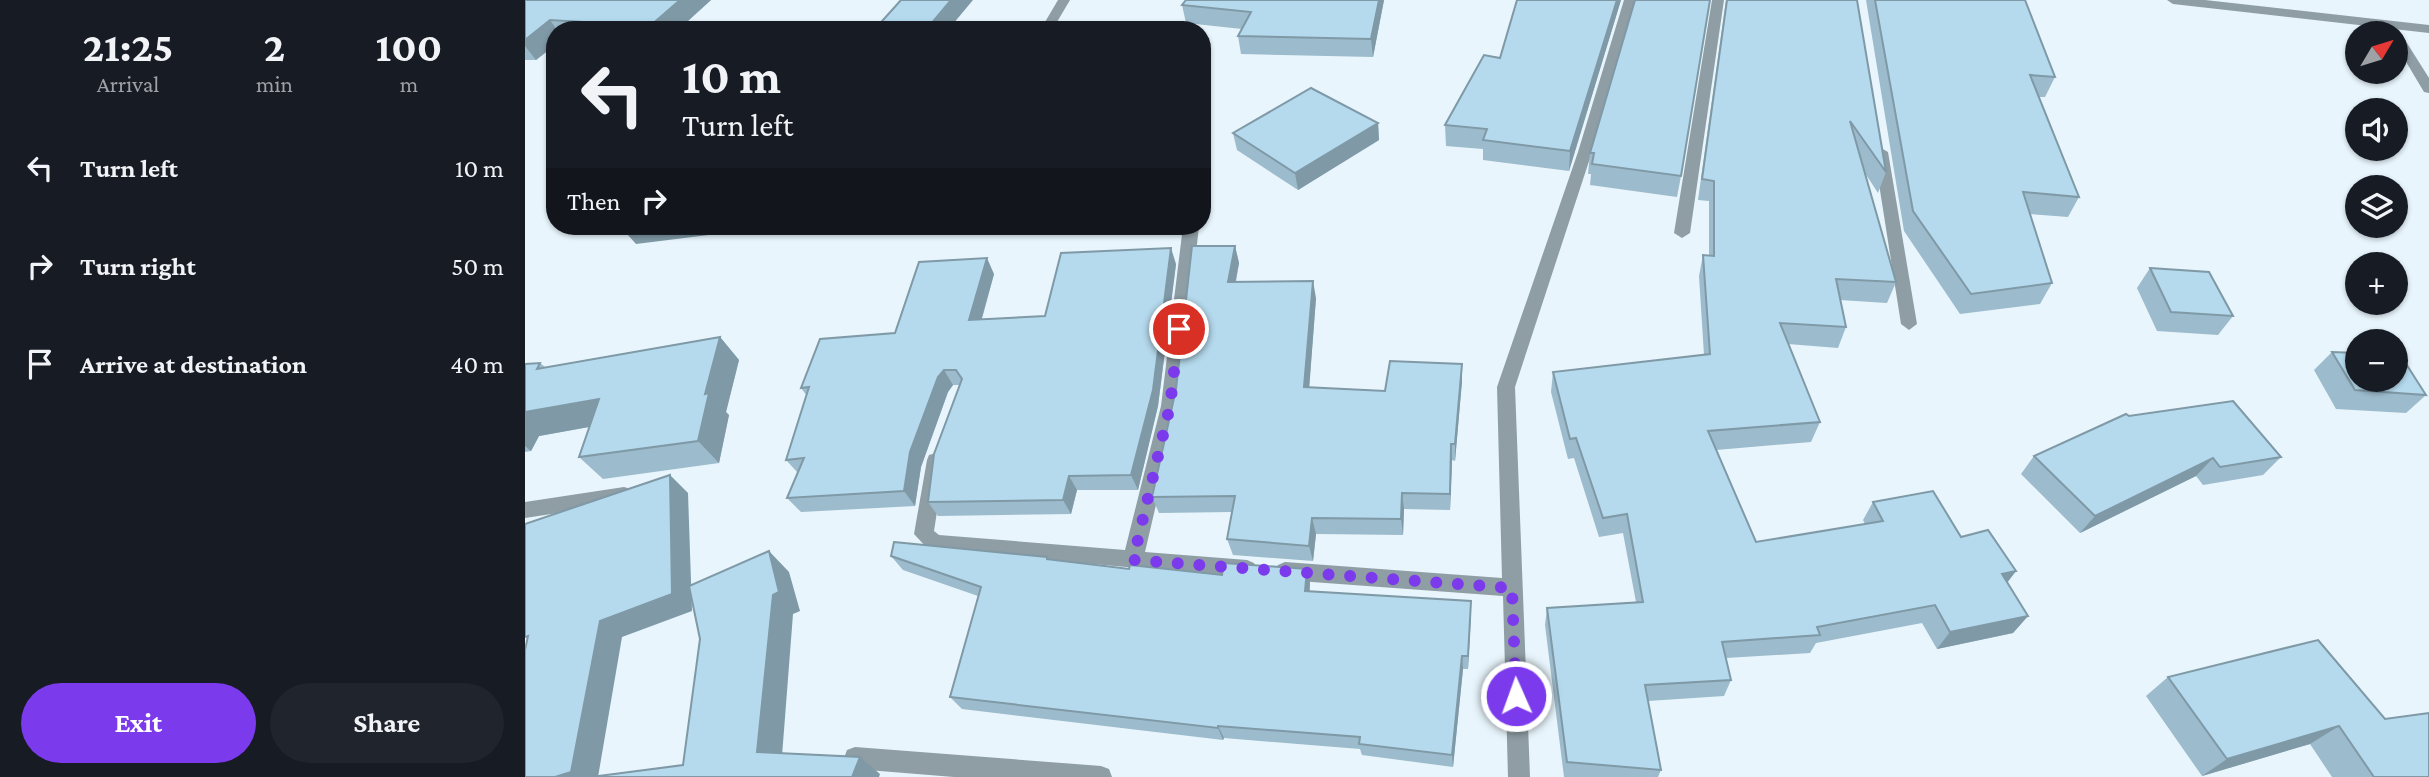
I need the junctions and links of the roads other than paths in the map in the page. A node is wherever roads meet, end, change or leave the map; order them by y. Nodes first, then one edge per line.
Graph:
1 (1065, 0) edge
2 (1630, 0) edge
3 (1719, 0) edge
4 (2173, 0) edge
5 (1052, 21) edge
6 (2345, 23) edge
7 (2429, 29) edge
8 (2408, 30) edge
9 (2408, 55) edge
10 (2429, 89) edge
11 (1878, 135) edge
12 (1682, 233) dead end
13 (1190, 235) edge
14 (1909, 324) dead end
15 (941, 443) edge
16 (649, 491) edge
17 (525, 510) edge
18 (1133, 560) junction
19 (1512, 588) junction
20 (855, 758) edge
21 (1101, 777) edge
22 (1519, 777) edge

1 - 5 street
2 - 19 street
3 - 12 street
4 - 6 street
7 - 8 street
9 - 10 street
11 - 14 street
13 - 18 street
15 - 18 street
16 - 17 street
18 - 19 street
19 - 22 street
20 - 21 street

